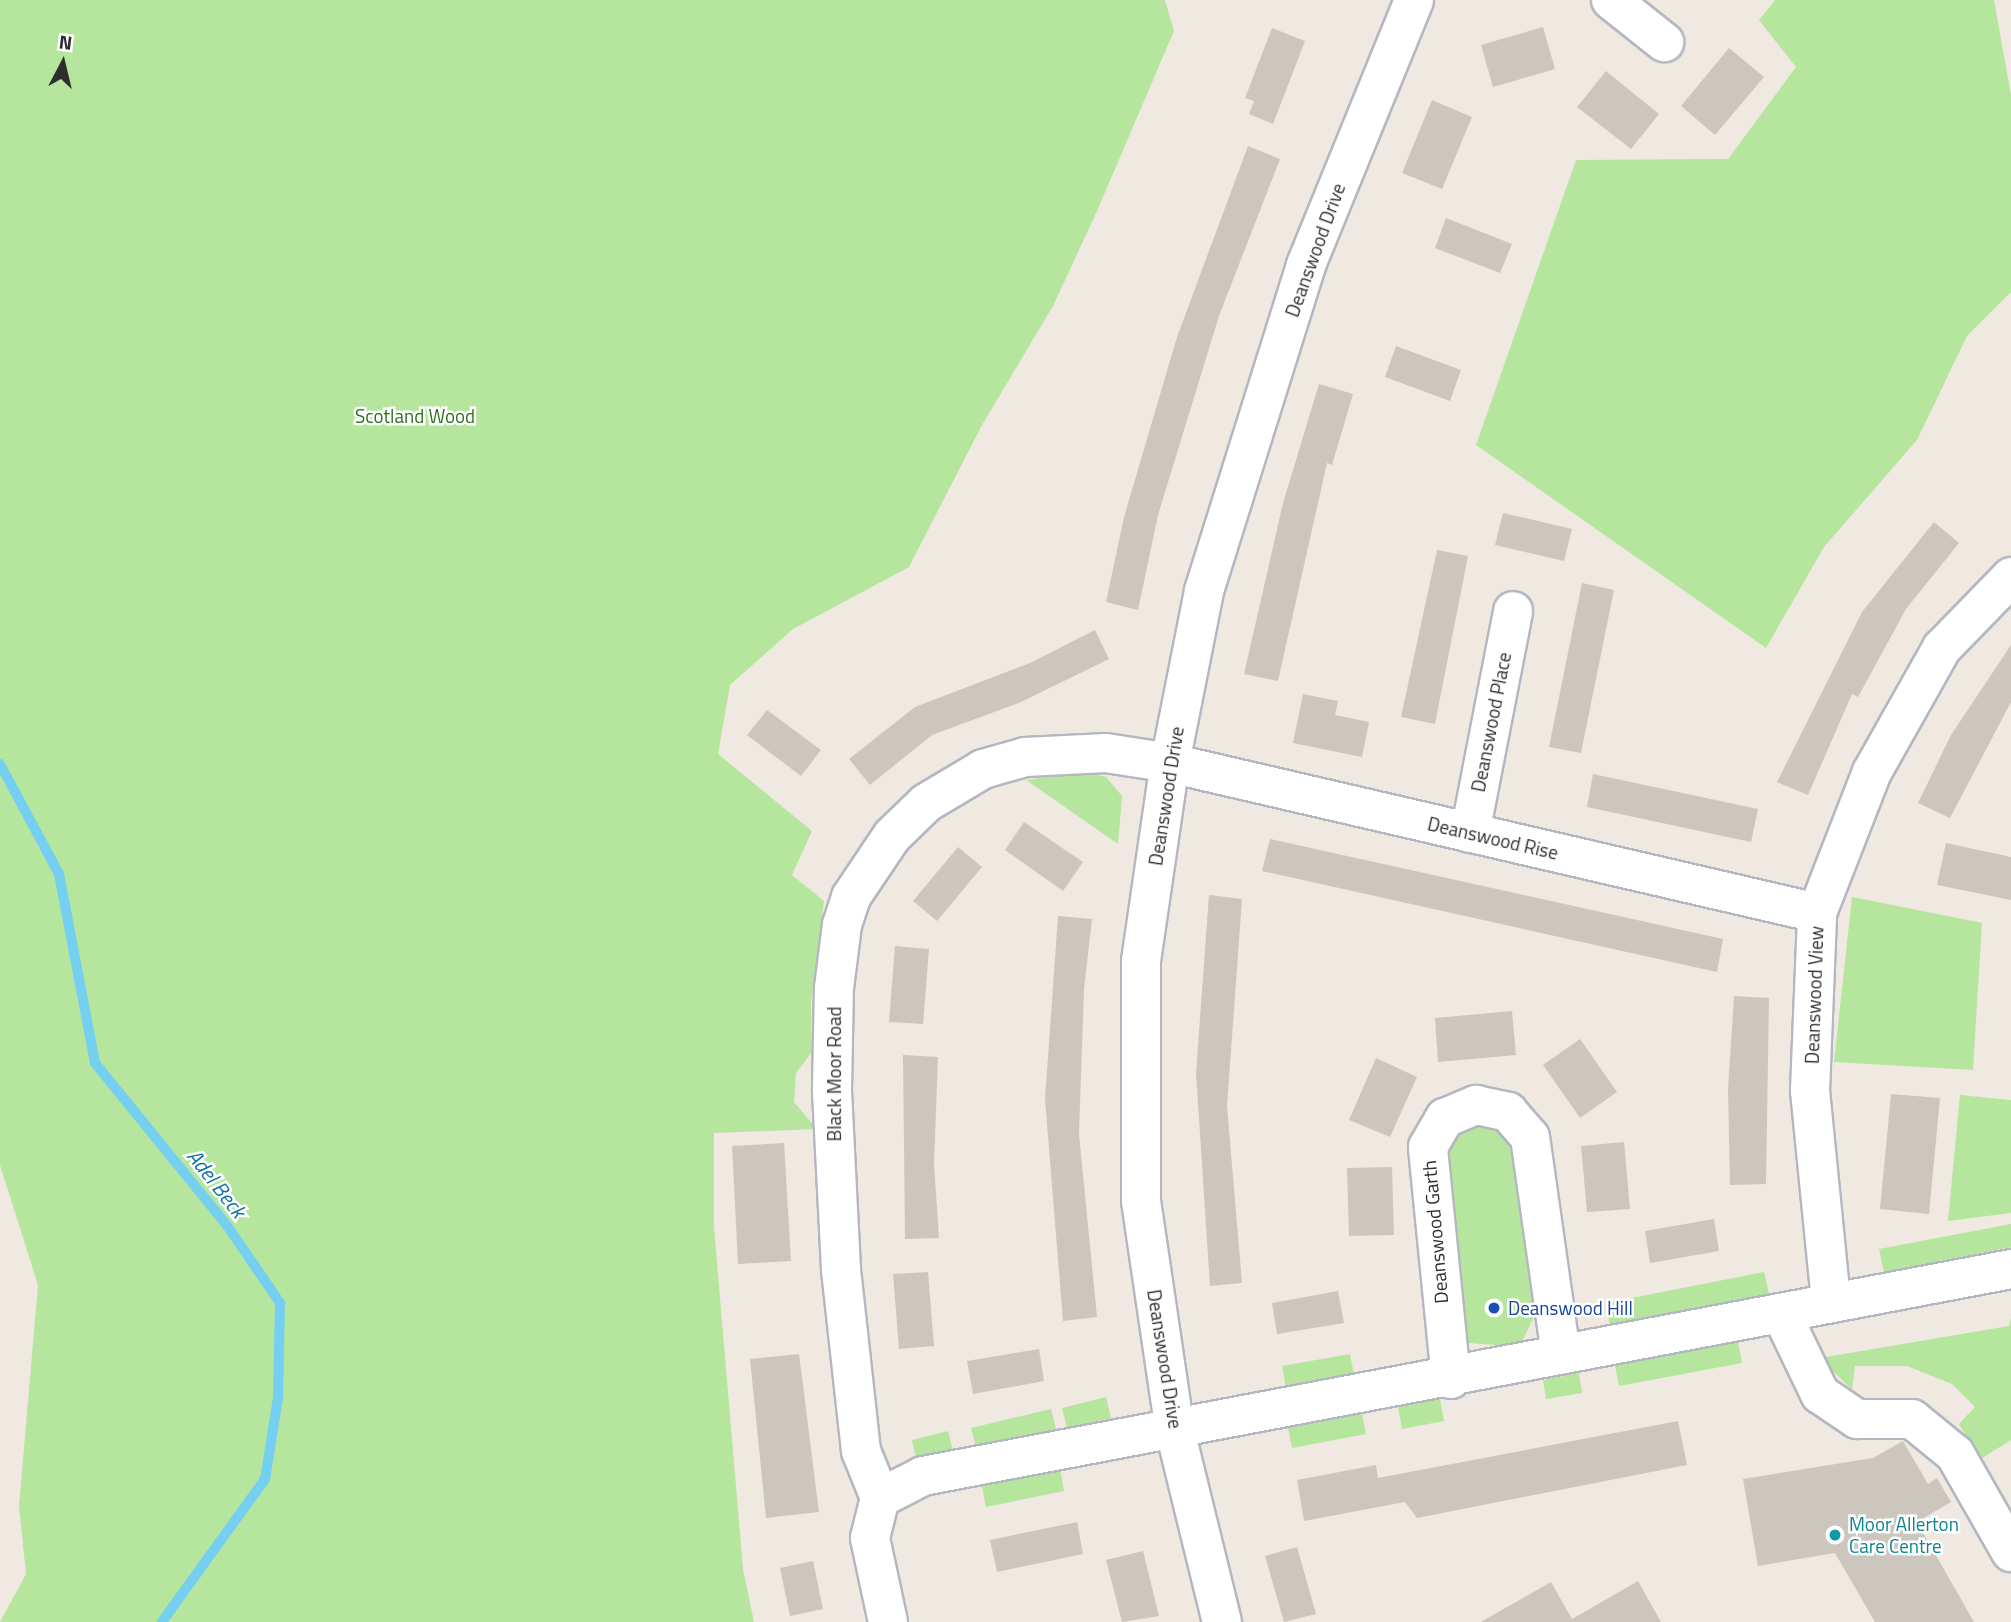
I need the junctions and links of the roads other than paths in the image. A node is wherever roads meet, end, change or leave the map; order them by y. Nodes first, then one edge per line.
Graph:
1 (1611, 0) edge
2 (1401, 5) edge
3 (1664, 42) dead end
4 (2011, 577) edge
5 (1513, 611) dead end
6 (1170, 763) junction
7 (1470, 833) junction
8 (1817, 913) junction
9 (2011, 1269) edge
10 (1831, 1301) junction
11 (1782, 1315) junction
12 (1561, 1355) junction
13 (1451, 1379) junction
14 (1175, 1431) junction
15 (880, 1497) junction
16 (2011, 1552) edge
17 (888, 1622) edge
18 (1222, 1622) edge

1 - 3 street
2 - 6 street, Deanswood Drive
4 - 8 street, Deanswood View
5 - 7 street, Deanswood Place
6 - 7 street, Deanswood Rise
6 - 14 street, Deanswood Drive
6 - 15 street, Black Moor Road
7 - 8 street, Deanswood Rise
8 - 10 street, Deanswood View
9 - 10 street
10 - 11 street
11 - 12 street
11 - 16 street
12 - 13 street
12 - 13 street, Deanswood Garth
13 - 14 street
14 - 15 street
14 - 18 street, Deanswood Drive
15 - 17 street

